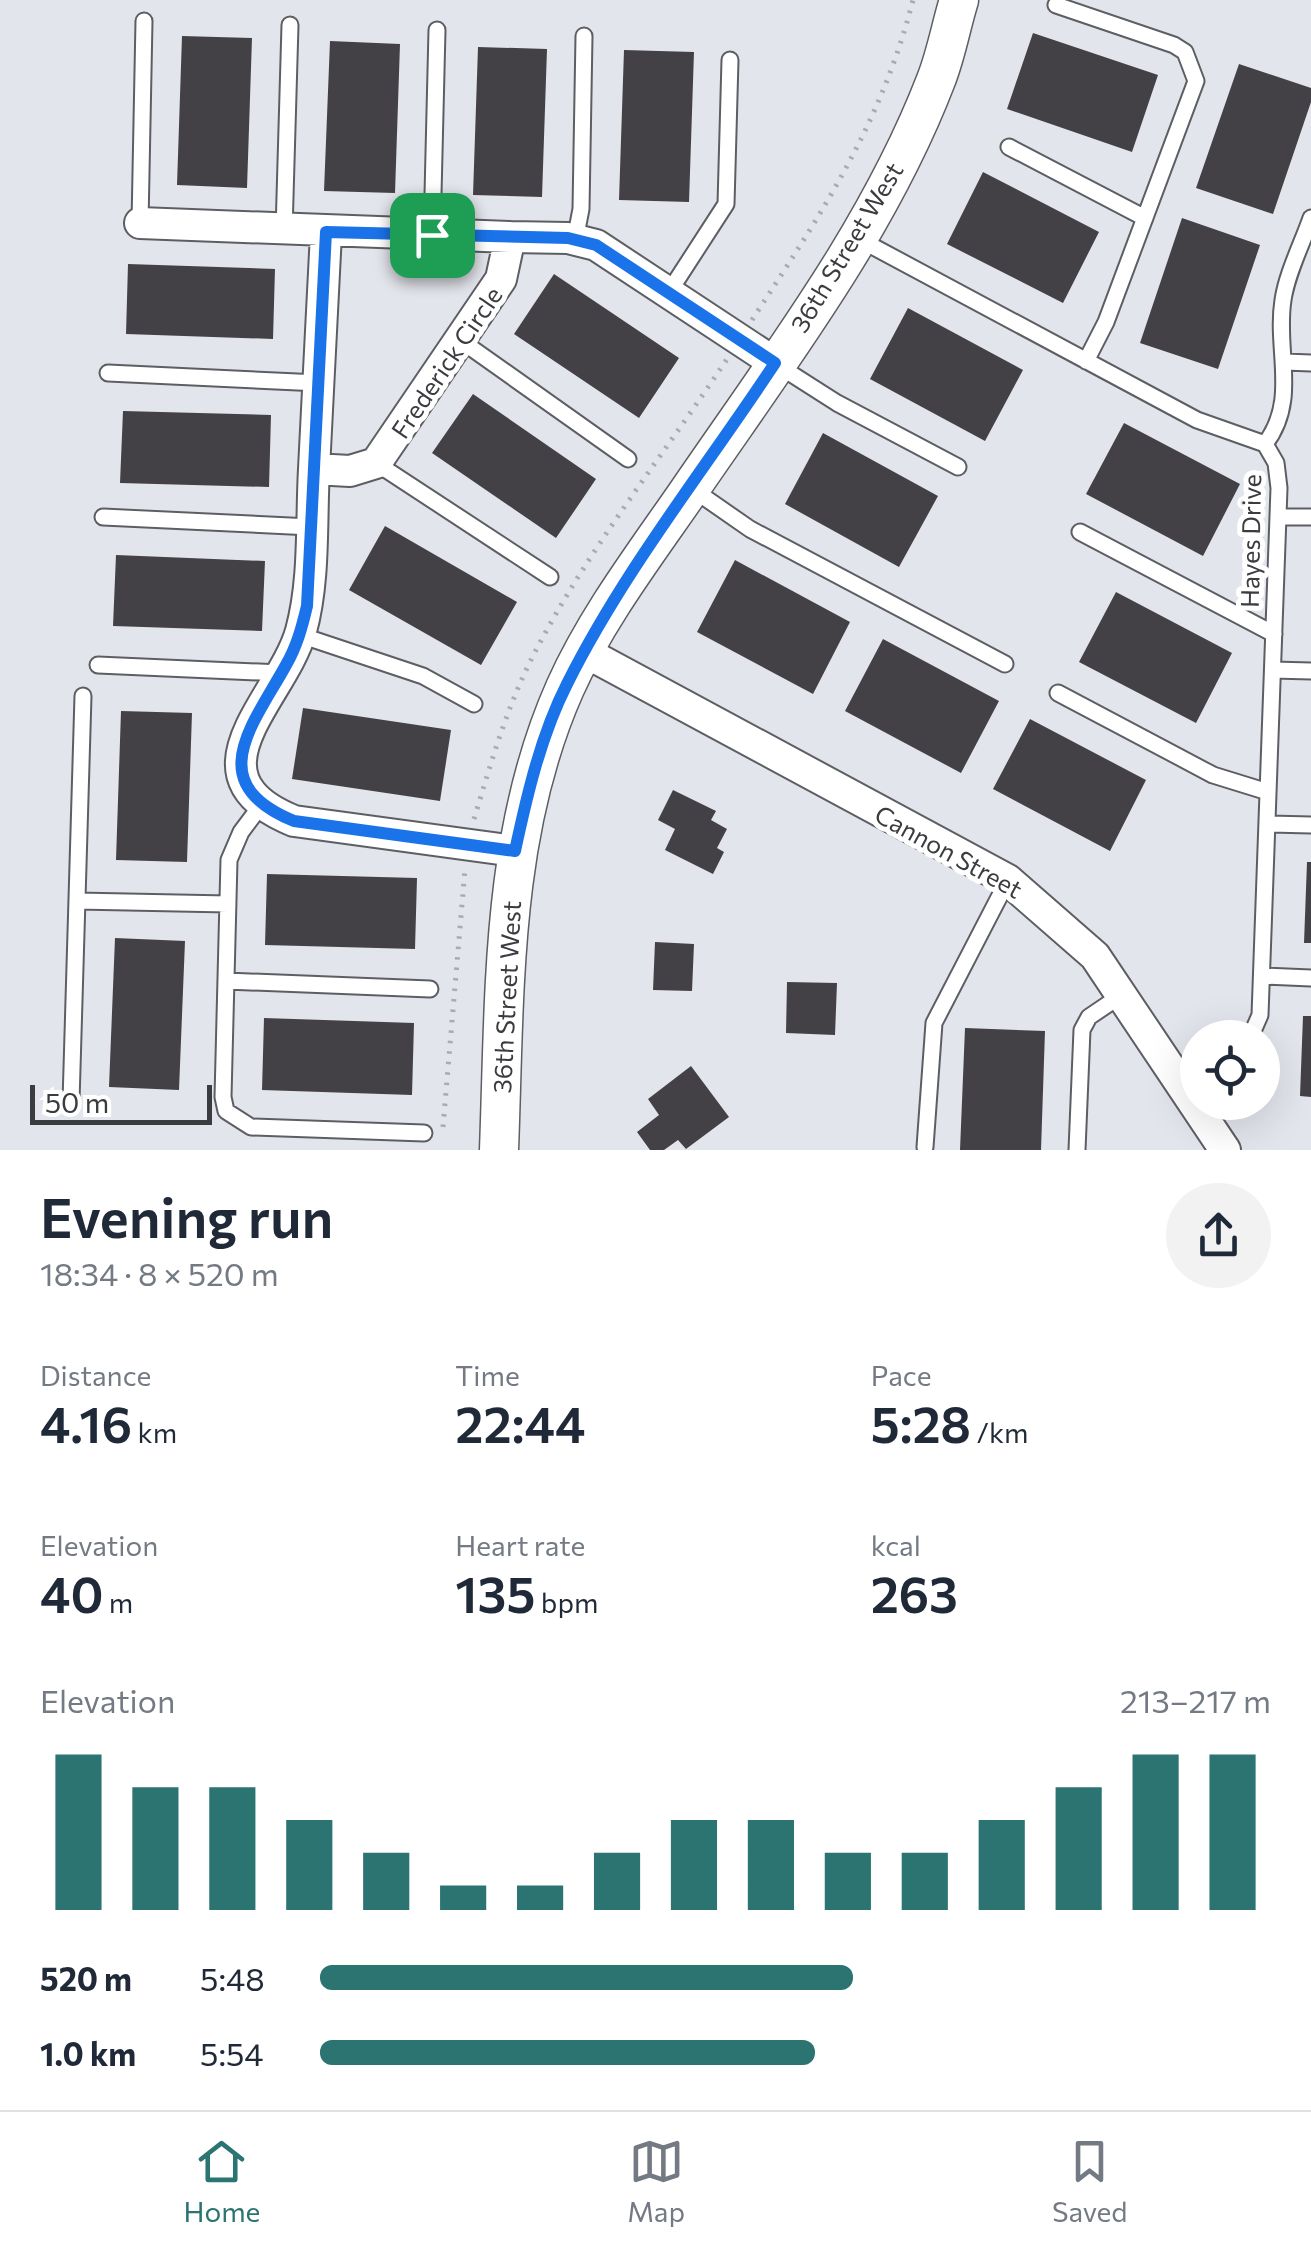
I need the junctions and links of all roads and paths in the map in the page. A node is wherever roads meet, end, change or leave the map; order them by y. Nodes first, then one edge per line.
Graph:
1 (958, 0) edge
2 (1056, 5) dead end
3 (144, 21) dead end
4 (290, 25) dead end
5 (436, 30) dead end
6 (584, 36) dead end
7 (730, 60) dead end
8 (1009, 147) dead end
9 (1145, 218) junction
10 (1311, 218) edge
11 (140, 224) joint
12 (284, 230) junction
13 (326, 232) junction
14 (432, 235) junction
15 (510, 237) junction
16 (857, 238) junction
17 (575, 240) junction
18 (669, 292) junction
19 (460, 340) junction
20 (1086, 360) junction
21 (1284, 362) junction
22 (775, 363) junction
23 (1311, 363) edge
24 (108, 372) dead end
25 (318, 383) junction
26 (1265, 444) junction
27 (628, 459) dead end
28 (376, 463) junction
29 (958, 467) dead end
30 (314, 469) junction
31 (691, 488) junction
32 (1278, 516) junction
33 (104, 517) dead end
34 (1311, 518) edge
35 (311, 527) junction
36 (1080, 532) dead end
37 (550, 578) dead end
38 (300, 634) junction
39 (1274, 634) junction
40 (585, 652) junction
41 (1004, 664) dead end
42 (98, 665) dead end
43 (1272, 670) junction
44 (1311, 672) edge
45 (281, 673) junction
46 (1058, 693) dead end
47 (83, 696) dead end
48 (474, 704) dead end
49 (1268, 792) junction
50 (262, 804) junction
51 (1267, 824) junction
52 (1311, 825) edge
53 (515, 851) junction
54 (1008, 880) junction
55 (77, 900) junction
56 (228, 904) junction
57 (1262, 976) junction
58 (1311, 978) edge
59 (226, 982) junction
60 (430, 988) dead end
61 (1123, 994) junction
62 (1258, 1020) edge
63 (1180, 1069) edge
64 (71, 1102) dead end
65 (1209, 1120) edge
66 (424, 1133) dead end
67 (925, 1147) dead end
68 (499, 1150) edge
69 (1077, 1150) edge
70 (1224, 1150) edge

1 - 16 street, 36th Street West
2 - 9 lane
3 - 11 lane
4 - 12 lane
5 - 14 lane
6 - 17 lane
7 - 18 lane
8 - 9 lane
9 - 20 lane
10 - 21 lane
11 - 12 street
12 - 13 street
13 - 14 street
13 - 25 street
14 - 15 street
15 - 17 street
15 - 19 street, Frederick Circle
16 - 20 lane, Hayes Drive
16 - 22 street, 36th Street West
17 - 18 street
18 - 22 street
19 - 27 lane
19 - 28 street, Frederick Circle
20 - 26 lane, Hayes Drive
21 - 23 lane
21 - 26 lane
22 - 29 lane
22 - 31 street, 36th Street West
24 - 25 lane
25 - 30 street
26 - 32 lane, Hayes Drive
28 - 30 street, Frederick Circle
28 - 37 lane
30 - 35 street
31 - 40 street, 36th Street West
31 - 41 lane
32 - 34 lane
32 - 39 lane, Hayes Drive
33 - 35 lane
35 - 38 street
36 - 39 lane
38 - 45 street
38 - 48 lane
39 - 43 lane, Hayes Drive
40 - 53 street, 36th Street West
40 - 54 street, Cannon Street
42 - 45 lane
43 - 44 lane
43 - 49 lane, Hayes Drive
45 - 50 street
46 - 49 lane
47 - 55 lane
49 - 51 lane, Hayes Drive
50 - 53 street
50 - 56 lane
51 - 52 lane
51 - 57 lane, Hayes Drive
53 - 68 street, 36th Street West
54 - 61 street, Cannon Street
54 - 67 lane
55 - 56 lane
55 - 64 lane
56 - 59 lane
57 - 58 lane
57 - 62 lane, Hayes Drive
59 - 60 lane
59 - 66 lane
61 - 63 street, Cannon Street
61 - 69 lane
65 - 70 street, Cannon Street

